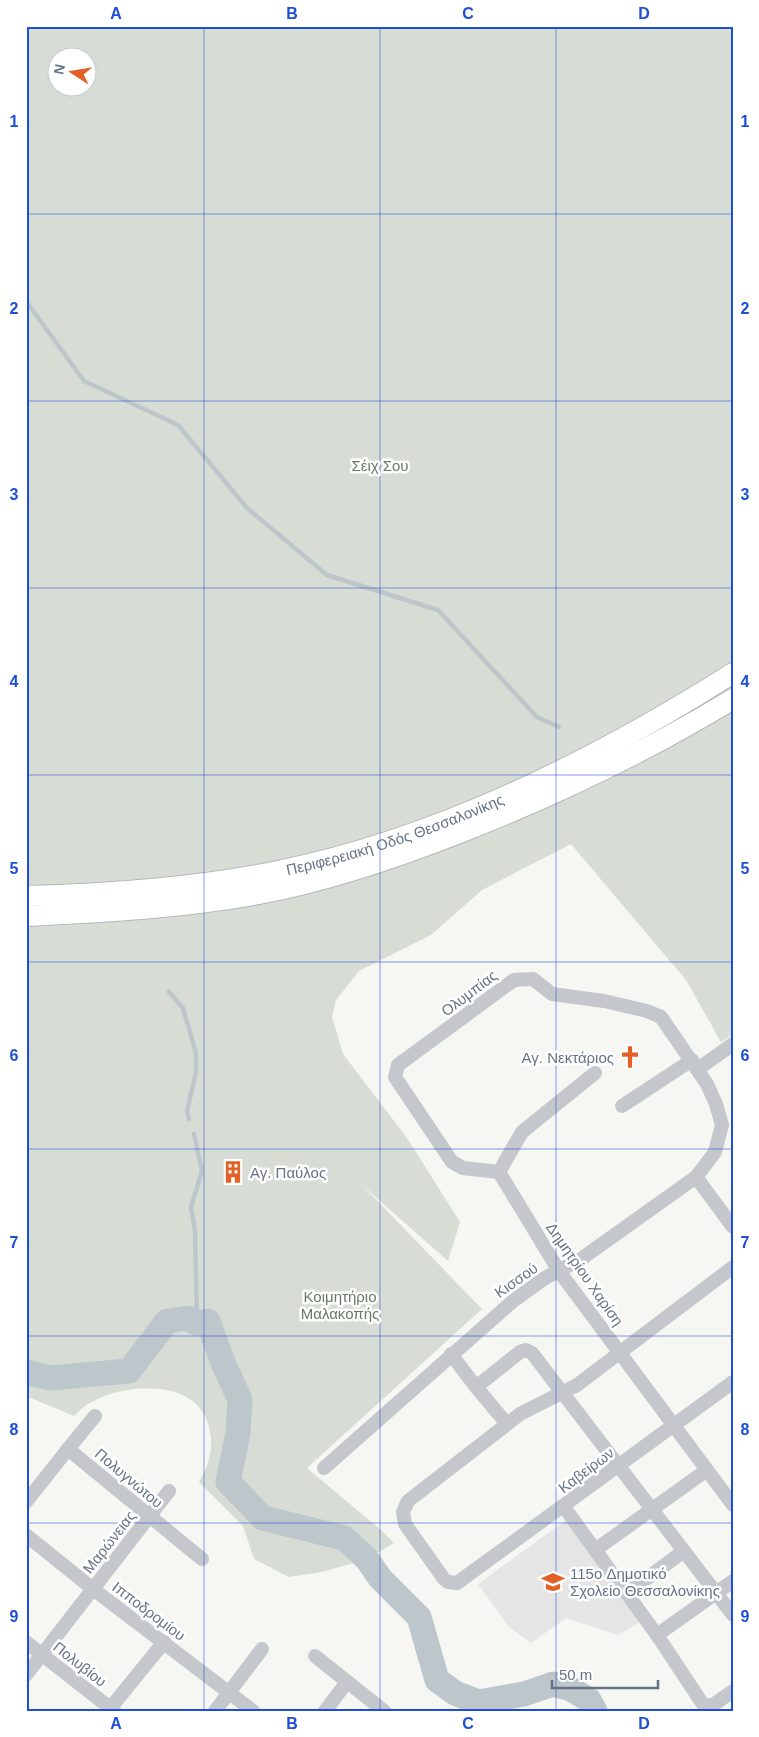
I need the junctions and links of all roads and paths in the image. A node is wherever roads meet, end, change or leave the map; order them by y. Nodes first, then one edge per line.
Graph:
1 (733, 672) edge
2 (733, 699) edge
3 (26, 896) edge
4 (26, 916) edge
5 (733, 1044) edge
6 (695, 1064) junction
7 (596, 1073) dead end
8 (622, 1106) dead end
9 (728, 1125) edge
10 (499, 1172) junction
11 (696, 1177) junction
12 (733, 1227) edge
13 (733, 1268) edge
14 (559, 1271) junction
15 (621, 1353) junction
16 (451, 1354) junction
17 (733, 1382) edge
18 (476, 1386) junction
19 (563, 1392) junction
20 (95, 1416) dead end
21 (507, 1424) junction
22 (675, 1425) junction
23 (68, 1449) junction
24 (619, 1466) junction
25 (324, 1468) dead end
26 (707, 1470) junction
27 (169, 1491) dead end
28 (26, 1502) edge
29 (733, 1505) edge
30 (564, 1507) junction
31 (654, 1510) junction
32 (149, 1516) junction
33 (26, 1535) edge
34 (596, 1550) junction
35 (684, 1551) junction
36 (202, 1559) dead end
37 (733, 1582) edge
38 (93, 1589) junction
39 (627, 1593) junction
40 (716, 1594) junction
41 (733, 1615) edge
42 (657, 1635) junction
43 (26, 1642) edge
44 (164, 1642) junction
45 (262, 1649) dead end
46 (42, 1655) junction
47 (315, 1656) dead end
48 (26, 1675) edge
49 (348, 1682) junction
50 (733, 1691) edge
51 (229, 1692) junction
52 (111, 1710) edge
53 (215, 1711) edge
54 (253, 1711) edge
55 (324, 1711) edge
56 (384, 1711) edge

1 - 3 highway, Περιφερειακή Οδός Θεσσαλονίκης
2 - 4 highway, Περιφερειακή Οδός Θεσσαλονίκης
5 - 6 street
6 - 8 street
6 - 9 street, Ολυμπίας
6 - 10 street, Ολυμπίας
7 - 10 street
9 - 11 street, Κισσού
10 - 14 street, Δημητρίου Χαρίση
11 - 12 street
11 - 14 street, Κισσού
13 - 15 street
14 - 15 street, Δημητρίου Χαρίση
14 - 16 street, Κισσού
15 - 19 street
15 - 22 street, Δημητρίου Χαρίση
16 - 18 street
16 - 25 street, Κισσού
17 - 22 street, Καβείρων
18 - 19 street
18 - 21 street
19 - 21 street
19 - 24 street
20 - 23 street
21 - 30 street, Καβείρων
22 - 24 street, Καβείρων
22 - 26 street, Δημητρίου Χαρίση
23 - 28 street
23 - 32 street, Πολυγνώτου
24 - 30 street, Καβείρων
24 - 31 street
26 - 29 street, Δημητρίου Χαρίση
26 - 31 street
27 - 32 street, Μαρώνειας
30 - 34 street
31 - 34 street
31 - 35 street
32 - 36 street, Πολυγνώτου
32 - 38 street, Μαρώνειας
33 - 38 street, Ιπποδρομίου
34 - 39 street
35 - 39 street
35 - 40 street
37 - 40 street
38 - 44 street, Ιπποδρομίου
38 - 46 street, Μαρώνειας
39 - 42 street
40 - 41 street
40 - 42 street
42 - 50 street
43 - 46 street, Πολυβίου
44 - 51 street, Ιπποδρομίου
44 - 52 street
45 - 51 street
46 - 48 street, Μαρώνειας
46 - 52 street, Πολυβίου
47 - 49 street
49 - 55 street
49 - 56 street
51 - 53 street
51 - 54 street, Ιπποδρομίου

